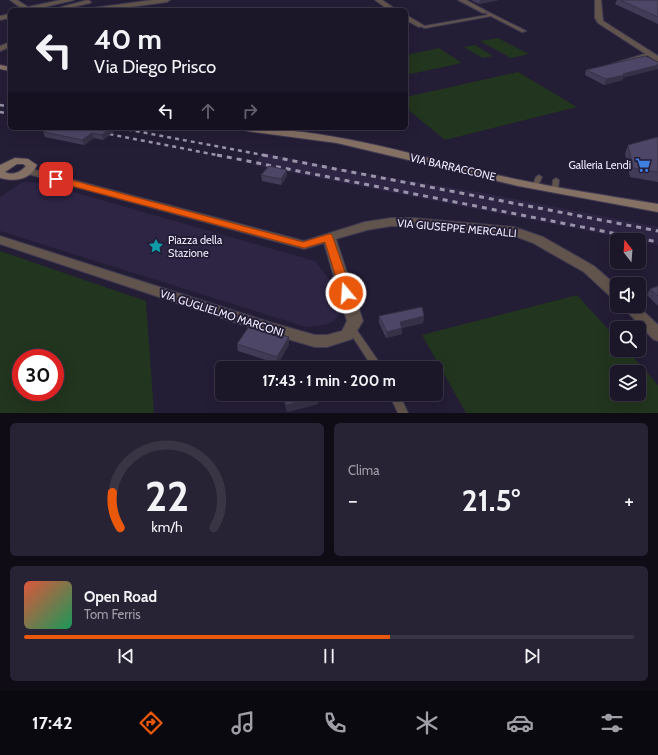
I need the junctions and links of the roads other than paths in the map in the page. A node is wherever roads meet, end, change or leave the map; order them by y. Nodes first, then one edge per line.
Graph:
1 (12, 0) edge
2 (71, 0) edge
3 (167, 0) edge
4 (389, 0) edge
5 (461, 0) edge
6 (598, 0) edge
7 (379, 1) edge
8 (92, 4) edge
9 (25, 8) edge
10 (32, 8) edge
11 (63, 8) edge
12 (80, 8) edge
13 (391, 8) edge
14 (485, 12) joint
15 (492, 16) junction
16 (408, 18) edge
17 (419, 25) joint
18 (524, 31) dead end
19 (650, 54) junction
20 (658, 60) edge
21 (608, 65) edge
22 (262, 130) edge
23 (2, 172) edge
24 (658, 208) edge
25 (329, 237) junction
26 (0, 240) edge
27 (610, 288) edge
28 (636, 313) edge
29 (351, 328) junction
30 (658, 335) edge
31 (373, 361) edge
32 (397, 401) edge
33 (403, 413) edge

1 - 9 street
2 - 10 street
3 - 8 street
4 - 7 street
5 - 14 street
6 - 19 street
7 - 13 street
8 - 11 street
8 - 12 street
14 - 15 lane
15 - 17 lane
15 - 18 lane
16 - 17 street
19 - 20 street
19 - 21 lane
22 - 24 street, VIA BARRACCONE
23 - 25 street, VIA GIUSEPPE MERCALLI
25 - 27 street, VIA GIUSEPPE MERCALLI
25 - 29 street
26 - 29 street, VIA GUGLIELMO MARCONI
28 - 30 street
29 - 31 lane
32 - 33 lane

